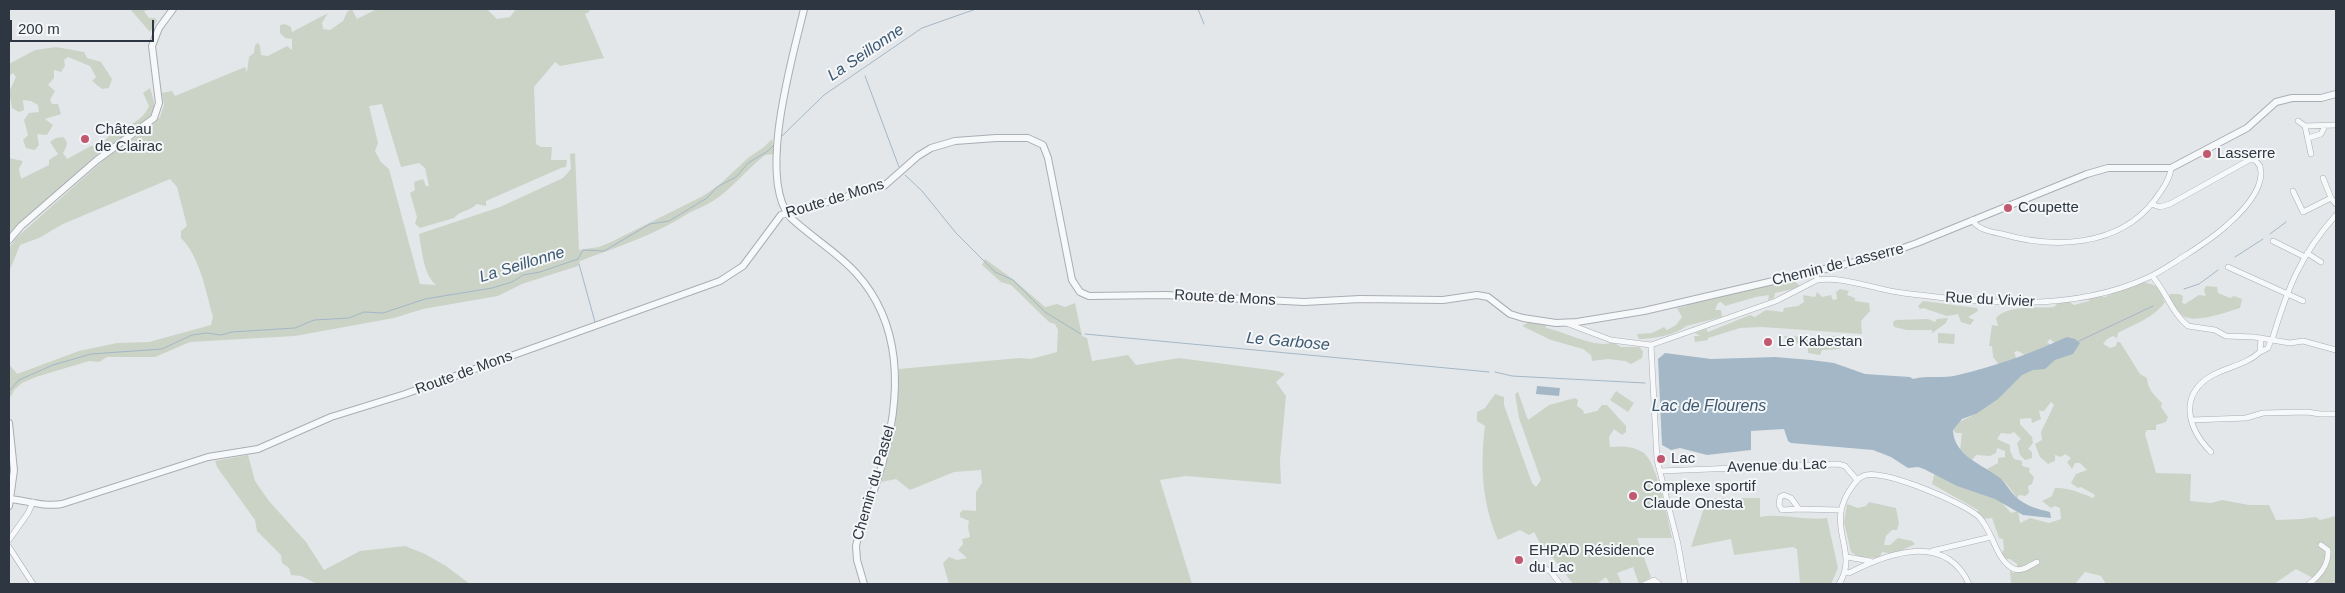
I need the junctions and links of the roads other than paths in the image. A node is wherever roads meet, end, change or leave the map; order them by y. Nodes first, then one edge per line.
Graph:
1 (173, 9) edge
2 (804, 9) edge
3 (2336, 94) edge
4 (2298, 120) dead end
5 (2336, 125) edge
6 (2305, 126) junction
7 (2325, 126) junction
8 (2308, 138) junction
9 (2311, 154) dead end
10 (2171, 168) junction
11 (2323, 178) dead end
12 (2293, 191) dead end
13 (2332, 198) junction
14 (2151, 204) junction
15 (2336, 204) edge
16 (787, 213) junction
17 (2336, 215) edge
18 (1972, 220) junction
19 (9, 240) edge
20 (2273, 241) dead end
21 (2306, 255) junction
22 (2321, 262) dead end
23 (2228, 267) dead end
24 (1816, 271) junction
25 (2152, 276) junction
26 (1817, 280) junction
27 (2286, 293) junction
28 (2303, 301) dead end
29 (1589, 321) junction
30 (1577, 322) joint
31 (1566, 323) junction
32 (1594, 335) junction
33 (2261, 338) junction
34 (2271, 340) junction
35 (1651, 347) junction
36 (2336, 350) edge
37 (2260, 352) junction
38 (2336, 414) edge
39 (2191, 420) junction
40 (9, 423) edge
41 (2211, 452) dead end
42 (1660, 471) junction
43 (1858, 480) junction
44 (12, 491) junction
45 (11, 499) junction
46 (33, 502) junction
47 (9, 506) edge
48 (1799, 509) dead end
49 (1840, 510) junction
50 (1991, 537) junction
51 (9, 540) edge
52 (2321, 545) dead end
53 (9, 547) edge
54 (1932, 551) junction
55 (1847, 558) junction
56 (1871, 561) junction
57 (2037, 562) dead end
58 (1543, 567) dead end
59 (1846, 572) junction
60 (33, 584) edge
61 (864, 584) edge
62 (1560, 584) edge
63 (1646, 584) edge
64 (1659, 584) edge
65 (1686, 584) edge
66 (1839, 584) edge
67 (1969, 584) edge
68 (2309, 584) edge

1 - 19 street
2 - 16 street
3 - 10 street, Chemin de Lasserre
4 - 6 street
5 - 7 street
6 - 7 street
6 - 8 street
7 - 8 street
8 - 9 street
10 - 14 street
10 - 18 street, Chemin de Lasserre
11 - 13 street
12 - 13 street
13 - 15 street
14 - 18 street
14 - 25 street, Rue du Vivier
16 - 31 street, Route de Mons
16 - 46 street, Route de Mons
16 - 61 street, Chemin du Pastel
17 - 21 street
18 - 24 street, Chemin de Lasserre
20 - 21 street
21 - 22 street
21 - 27 street
23 - 27 street
24 - 26 street
24 - 29 street, Chemin de Lasserre
25 - 26 street, Rue du Vivier
25 - 33 street
26 - 35 street
27 - 28 street
27 - 34 street
29 - 30 street, Chemin de Lasserre
29 - 32 street
30 - 31 street, Route de Mons
31 - 32 street, Route de Mons
32 - 35 street, Route de Mons
33 - 34 street
33 - 37 street
34 - 36 street
34 - 37 street
35 - 42 street
37 - 39 street
38 - 39 street
39 - 41 street
40 - 44 street
42 - 43 street, Avenue du Lac
42 - 65 street
43 - 49 street
43 - 50 street
44 - 45 street
44 - 46 street, Route de Mons
45 - 46 street, Route de Mons
45 - 47 street
46 - 51 street
48 - 49 street
49 - 55 street
50 - 54 street
50 - 57 street
52 - 68 street
53 - 60 street
54 - 56 street
54 - 67 street
55 - 56 street
55 - 59 street
56 - 59 street
58 - 62 street
59 - 66 street
63 - 64 street

